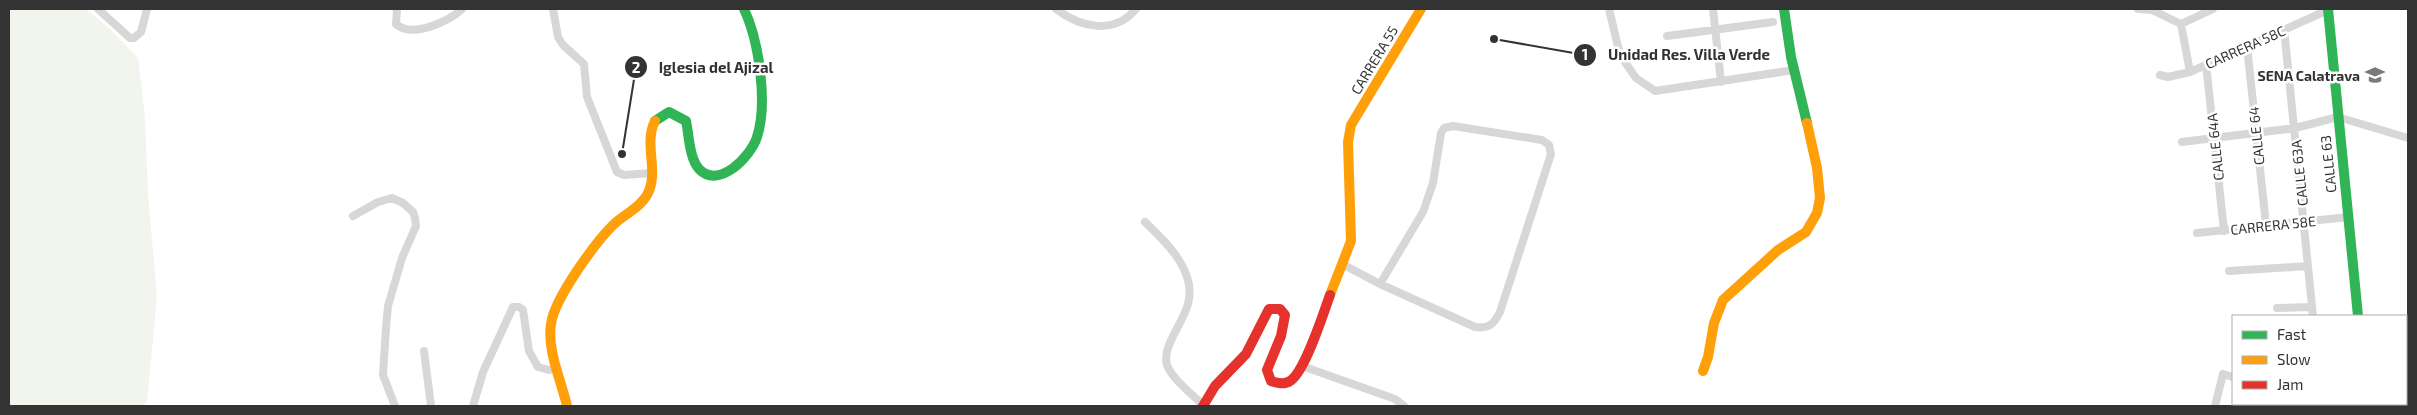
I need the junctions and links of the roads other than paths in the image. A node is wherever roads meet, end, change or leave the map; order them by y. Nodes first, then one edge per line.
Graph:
1 (98, 9) edge
2 (147, 9) edge
3 (397, 9) edge
4 (462, 9) edge
5 (553, 9) edge
6 (744, 9) edge
7 (1056, 9) edge
8 (1136, 9) edge
9 (1421, 9) edge
10 (1609, 9) edge
11 (1713, 9) edge
12 (1784, 9) edge
13 (2138, 9) edge
14 (2171, 9) edge
15 (2212, 9) edge
16 (2328, 10) edge
17 (2171, 17) junction
18 (1773, 22) dead end
19 (2181, 24) junction
20 (2284, 29) junction
21 (1715, 31) junction
22 (1667, 36) dead end
23 (2247, 46) junction
24 (2206, 64) junction
25 (1794, 70) junction
26 (2190, 72) junction
27 (2160, 75) dead end
28 (1721, 82) junction
29 (2338, 117) junction
30 (2295, 128) junction
31 (2256, 133) junction
32 (2214, 138) junction
33 (2408, 138) edge
34 (2182, 142) dead end
35 (652, 172) junction
36 (353, 216) dead end
37 (2348, 217) junction
38 (2304, 221) junction
39 (1145, 222) dead end
40 (2266, 226) junction
41 (2224, 230) junction
42 (2197, 233) dead end
43 (1344, 265) junction
44 (2308, 266) junction
45 (2229, 270) dead end
46 (1380, 284) junction
47 (2312, 307) junction
48 (2276, 308) dead end
49 (2313, 315) edge
50 (2358, 315) edge
51 (424, 351) dead end
52 (1302, 366) junction
53 (557, 368) junction
54 (1702, 371) dead end
55 (2232, 377) edge
56 (395, 406) edge
57 (431, 406) edge
58 (473, 406) edge
59 (567, 406) edge
60 (1203, 406) edge
61 (1404, 406) edge
62 (2215, 406) edge

1 - 2 street
3 - 4 street
5 - 35 street
6 - 35 street
7 - 8 street
9 - 43 street, CARRERA 55
10 - 28 street
11 - 21 street
12 - 25 street
13 - 17 street
14 - 17 street
15 - 19 street
16 - 20 street, CARRERA 58C
16 - 29 street, CALLE 63
17 - 19 street
18 - 21 street
19 - 26 street
20 - 23 street, CARRERA 58C
20 - 30 street, CALLE 63A
21 - 22 street
21 - 28 street
23 - 24 street, CARRERA 58C
23 - 31 street, CALLE 64
24 - 26 street, CARRERA 58C
24 - 32 street, CALLE 64A
25 - 28 street
25 - 54 street
26 - 27 street, CARRERA 58C
29 - 30 street
29 - 33 street
29 - 37 street, CALLE 63
30 - 31 street
30 - 38 street, CALLE 63A
31 - 32 street
31 - 40 street, CALLE 64
32 - 34 street
32 - 41 street, CALLE 64A
35 - 53 street
36 - 56 street
37 - 38 street, CARRERA 58E
37 - 50 street, CALLE 63
38 - 40 street, CARRERA 58E
38 - 44 street, CALLE 63A
39 - 60 street
40 - 41 street, CARRERA 58E
41 - 42 street, CARRERA 58E
43 - 46 street
43 - 52 street
44 - 45 street
44 - 47 street, CALLE 63A
46 - 46 street
47 - 48 street
47 - 49 street, CALLE 63A
51 - 57 street
52 - 60 street
52 - 61 street
53 - 58 street
53 - 59 street
55 - 62 street

